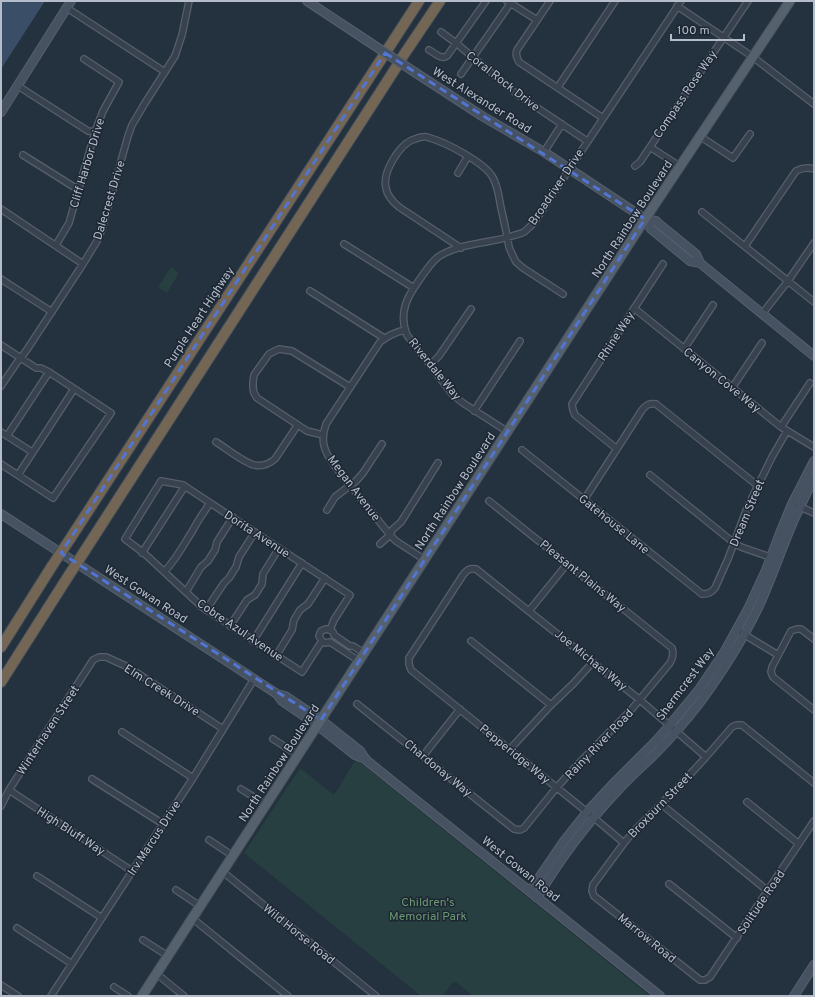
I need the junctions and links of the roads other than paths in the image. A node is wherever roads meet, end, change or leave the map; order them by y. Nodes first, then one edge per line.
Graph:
1 (190, 1) edge
2 (306, 1) edge
3 (419, 1) edge
4 (440, 1) edge
5 (486, 1) edge
6 (550, 1) edge
7 (615, 1) edge
8 (748, 1) edge
9 (790, 1) edge
10 (510, 2) edge
11 (69, 4) edge
12 (679, 4) edge
13 (537, 20) junction
14 (441, 32) dead end
15 (724, 37) junction
16 (456, 43) junction
17 (429, 50) dead end
18 (753, 57) junction
19 (473, 58) junction
20 (84, 59) dead end
21 (165, 72) junction
22 (461, 74) dead end
23 (18, 86) junction
24 (558, 87) junction
25 (814, 104) edge
26 (1, 112) edge
27 (603, 118) junction
28 (562, 124) junction
29 (95, 132) junction
30 (750, 134) dead end
31 (701, 137) junction
32 (587, 141) junction
33 (650, 147) junction
34 (544, 152) junction
35 (23, 155) dead end
36 (468, 156) junction
37 (635, 166) dead end
38 (681, 167) junction
39 (569, 168) junction
40 (814, 169) edge
41 (458, 173) dead end
42 (79, 189) junction
43 (1, 209) edge
44 (702, 212) dead end
45 (645, 219) junction
46 (508, 238) junction
47 (814, 243) edge
48 (344, 244) dead end
49 (56, 245) junction
50 (745, 246) junction
51 (461, 248) junction
52 (83, 264) junction
53 (663, 264) dead end
54 (1, 279) edge
55 (788, 281) junction
56 (414, 288) junction
57 (310, 291) dead end
58 (563, 294) dead end
59 (814, 302) edge
60 (712, 305) dead end
61 (634, 308) junction
62 (471, 309) dead end
63 (52, 312) junction
64 (762, 314) junction
65 (405, 330) junction
66 (384, 338) junction
67 (520, 340) dead end
68 (762, 343) dead end
69 (1, 345) edge
70 (684, 349) junction
71 (814, 356) edge
72 (21, 358) junction
73 (430, 365) junction
74 (49, 372) junction
75 (810, 383) dead end
76 (1, 386) edge
77 (350, 388) junction
78 (732, 388) junction
79 (74, 389) junction
80 (474, 411) junction
81 (297, 426) junction
82 (781, 427) junction
83 (787, 431) junction
84 (1, 432) edge
85 (508, 432) junction
86 (323, 435) junction
87 (7, 436) junction
88 (216, 442) dead end
89 (382, 444) dead end
90 (814, 447) edge
91 (617, 449) junction
92 (522, 450) dead end
93 (32, 452) junction
94 (814, 461) edge
95 (438, 463) dead end
96 (1, 464) edge
97 (18, 475) junction
98 (650, 475) dead end
99 (814, 478) edge
100 (350, 485) junction
101 (185, 486) junction
102 (758, 486) junction
103 (584, 500) junction
104 (489, 501) dead end
105 (210, 503) junction
106 (796, 505) junction
107 (327, 510) dead end
108 (814, 513) edge
109 (1, 514) edge
110 (233, 517) junction
111 (255, 532) junction
112 (390, 535) junction
113 (125, 539) joint
114 (734, 543) junction
115 (380, 544) dead end
116 (279, 548) junction
117 (142, 553) junction
118 (775, 558) junction
119 (425, 560) junction
120 (302, 563) junction
121 (567, 564) junction
122 (164, 572) junction
123 (325, 578) junction
124 (186, 592) junction
125 (708, 594) joint
126 (206, 610) junction
127 (529, 611) junction
128 (230, 626) junction
129 (330, 630) junction
130 (740, 633) junction
131 (814, 639) edge
132 (253, 641) junction
133 (322, 641) junction
134 (470, 641) dead end
135 (1, 647) edge
136 (673, 654) joint
137 (778, 655) junction
138 (276, 656) junction
139 (99, 657) joint
140 (362, 657) junction
141 (592, 662) junction
142 (409, 664) joint
143 (254, 680) junction
144 (1, 682) edge
145 (640, 700) junction
146 (357, 704) dead end
147 (551, 705) junction
148 (460, 709) junction
149 (814, 710) edge
150 (319, 722) junction
151 (673, 728) junction
152 (223, 729) junction
153 (122, 732) dead end
154 (274, 739) dead end
155 (510, 749) junction
156 (298, 755) junction
157 (423, 756) junction
158 (706, 757) junction
159 (193, 778) junction
160 (92, 779) dead end
161 (814, 784) edge
162 (557, 787) junction
163 (241, 789) dead end
164 (9, 790) junction
165 (747, 802) dead end
166 (660, 804) junction
167 (266, 805) junction
168 (1, 806) edge
169 (590, 814) junction
170 (814, 821) edge
171 (163, 824) junction
172 (520, 830) joint
173 (209, 840) dead end
174 (624, 843) junction
175 (799, 844) junction
176 (233, 856) junction
177 (132, 871) junction
178 (223, 872) junction
179 (37, 876) dead end
180 (669, 884) dead end
181 (176, 890) dead end
182 (592, 891) joint
183 (768, 891) junction
184 (530, 892) junction
185 (537, 898) junction
186 (200, 906) junction
187 (102, 918) junction
188 (192, 918) junction
189 (17, 928) dead end
190 (737, 938) junction
191 (143, 940) dead end
192 (168, 956) junction
193 (72, 964) junction
194 (814, 965) edge
195 (157, 974) junction
196 (705, 980) joint
197 (1, 985) edge
198 (114, 987) dead end
199 (18, 996) edge
200 (51, 996) edge
201 (128, 996) edge
202 (142, 996) edge
203 (184, 996) edge
204 (288, 996) edge
205 (376, 996) edge
206 (660, 996) edge
207 (794, 996) edge

1 - 21 street, Dalecrest Drive
2 - 34 street, West Alexander Road, bridge
3 - 135 highway, Purple Heart Highway, bridge
4 - 144 highway, bridge
5 - 16 street
6 - 13 street
7 - 24 street
8 - 15 street, Compass Rose Way
9 - 18 main road, North Rainbow Boulevard
10 - 13 street
10 - 19 street
11 - 21 street
11 - 23 street
12 - 15 street
12 - 27 street, Broadriver Drive
13 - 24 street
14 - 16 street, Coral Rock Drive
15 - 18 street
15 - 33 street, Compass Rose Way
16 - 17 street
16 - 19 street, Coral Rock Drive
18 - 25 street
18 - 31 main road, North Rainbow Boulevard
19 - 22 street
19 - 28 street, Coral Rock Drive
20 - 29 street, Cliff Harbor Drive
21 - 52 street, Dalecrest Drive
23 - 26 street
23 - 29 street
24 - 27 street
27 - 32 street, Broadriver Drive
28 - 32 street, Coral Rock Drive
28 - 34 street
29 - 42 street, Cliff Harbor Drive
30 - 31 street
31 - 38 main road, North Rainbow Boulevard
32 - 39 street, Broadriver Drive
33 - 37 street, Compass Rose Way
33 - 38 street
34 - 39 street, West Alexander Road
35 - 42 street
36 - 41 street
36 - 46 street
36 - 51 street
38 - 45 main road, North Rainbow Boulevard
39 - 45 street, West Alexander Road
39 - 46 street, Broadriver Drive
40 - 50 street
42 - 49 street, Cliff Harbor Drive
43 - 49 street
44 - 50 street
45 - 64 street, West Alexander Road
45 - 85 main road, North Rainbow Boulevard
46 - 51 street, Broadriver Drive
46 - 58 street
47 - 55 street
48 - 56 street
49 - 52 street
50 - 55 street
51 - 56 street, Broadriver Drive
52 - 63 street, Dalecrest Drive
53 - 61 street, Rhine Way
54 - 63 street
55 - 59 street
55 - 64 street
56 - 65 street, Broadriver Drive
57 - 66 street
60 - 70 street
61 - 70 street, Canyon Cove Way
61 - 91 street, Rhine Way
62 - 73 street
63 - 72 street, Dalecrest Drive
64 - 71 street, West Alexander Road
65 - 66 street
65 - 73 street, Riverdale Way
66 - 77 street
67 - 80 street
68 - 78 street
69 - 72 street
70 - 78 street, Canyon Cove Way
72 - 74 street
72 - 76 street, Dalecrest Drive
73 - 80 street, Riverdale Way
74 - 79 street
74 - 87 street
75 - 82 street
77 - 81 street
77 - 86 street
78 - 82 street, Canyon Cove Way
79 - 93 street
79 - 97 street
80 - 85 street, Riverdale Way
81 - 86 street
81 - 88 street
82 - 83 street, Canyon Cove Way
83 - 90 street, Canyon Cove Way
83 - 102 street, Dream Street
84 - 87 street
85 - 119 main road, North Rainbow Boulevard
86 - 100 street, Megan Avenue
87 - 93 street
89 - 100 street
91 - 102 street
91 - 103 street
92 - 103 street, Gatehouse Lane
93 - 97 street
94 - 106 street, Shermcrest Way
95 - 112 street
96 - 97 street
98 - 114 street
99 - 106 street, Shermcrest Way
100 - 107 street
100 - 112 street, Megan Avenue
101 - 105 street, Dorita Avenue
101 - 113 street, Dorita Avenue
101 - 117 street
102 - 114 street, Dream Street
103 - 125 street, Gatehouse Lane
104 - 121 street, Pleasant Plains Way
105 - 110 street, Dorita Avenue
105 - 122 street
106 - 108 street
106 - 118 street, Shermcrest Way
109 - 143 street, West Gowan Road
110 - 111 street, Dorita Avenue
110 - 124 street
111 - 116 street, Dorita Avenue
111 - 126 street
112 - 115 street
112 - 119 street, Megan Avenue
113 - 117 street, Cobre Azul Avenue
114 - 118 street
114 - 125 street, Dream Street
116 - 120 street, Dorita Avenue
116 - 128 street
117 - 122 street, Cobre Azul Avenue
118 - 130 street, Shermcrest Way
119 - 140 main road, North Rainbow Boulevard
120 - 123 street, Dorita Avenue
120 - 132 street
121 - 127 street
121 - 136 street, Pleasant Plains Way
122 - 124 street, Cobre Azul Avenue
123 - 129 street, Dorita Avenue
123 - 138 street
124 - 126 street, Cobre Azul Avenue
126 - 128 street, Cobre Azul Avenue
127 - 141 street, Joe Michael Way
127 - 142 street, Joe Michael Way
128 - 132 street, Cobre Azul Avenue
129 - 133 street
129 - 140 street
130 - 137 street
130 - 151 street, Shermcrest Way
131 - 137 street
132 - 138 street, Cobre Azul Avenue
133 - 138 street, Cobre Azul Avenue
133 - 140 street
134 - 147 street
136 - 145 street, Rainy River Road
137 - 149 street
139 - 152 street, Elm Creek Drive
139 - 164 street, Winterhaven Street
140 - 150 main road, North Rainbow Boulevard
141 - 145 street, Joe Michael Way
141 - 147 street
142 - 148 street, Pepperidge Way
143 - 150 street, West Gowan Road
143 - 152 street, Irv Marcus Drive
145 - 151 street, Joe Michael Way
145 - 162 street, Rainy River Road
146 - 157 street, Chardonay Way
147 - 155 street
148 - 155 street, Pepperidge Way
148 - 157 street
150 - 156 main road, North Rainbow Boulevard
150 - 184 street, West Gowan Road
151 - 158 street, Joe Michael Way
151 - 169 street, Shermcrest Way
152 - 159 street, Irv Marcus Drive
153 - 159 street
154 - 156 street
155 - 162 street, Pepperidge Way
156 - 167 main road, North Rainbow Boulevard
157 - 172 street, Chardonay Way
158 - 161 street, Broxburn Street
158 - 166 street, Broxburn Street
159 - 171 street, Irv Marcus Drive
160 - 171 street
162 - 169 street, Pepperidge Way
162 - 172 street, Rainy River Road
163 - 167 street
164 - 168 street, Winterhaven Street
164 - 177 street, High Bluff Way
165 - 175 street
166 - 174 street, Broxburn Street
166 - 183 street
167 - 176 main road, North Rainbow Boulevard
169 - 174 street, Pepperidge Way
169 - 184 street, Shermcrest Way
169 - 185 street, Shermcrest Way
170 - 175 street, Solitude Road
171 - 177 street, Irv Marcus Drive
173 - 176 street
174 - 182 street, Broxburn Street
175 - 183 street, Solitude Road
176 - 178 main road, North Rainbow Boulevard
177 - 187 street, Irv Marcus Drive
178 - 186 main road, North Rainbow Boulevard
178 - 205 street, Wild Horse Road
179 - 187 street
180 - 190 street
181 - 186 street
182 - 196 street, Marrow Road
183 - 190 street, Solitude Road
184 - 185 street, West Gowan Road
185 - 206 street, West Gowan Road
186 - 188 main road, North Rainbow Boulevard
187 - 193 street, Irv Marcus Drive
188 - 192 main road, North Rainbow Boulevard
188 - 204 street
189 - 193 street
190 - 196 street, Solitude Road
191 - 192 street
192 - 195 main road, North Rainbow Boulevard
193 - 200 street, Irv Marcus Drive
194 - 207 street
195 - 202 main road, North Rainbow Boulevard
195 - 203 street
197 - 199 street
198 - 201 street

